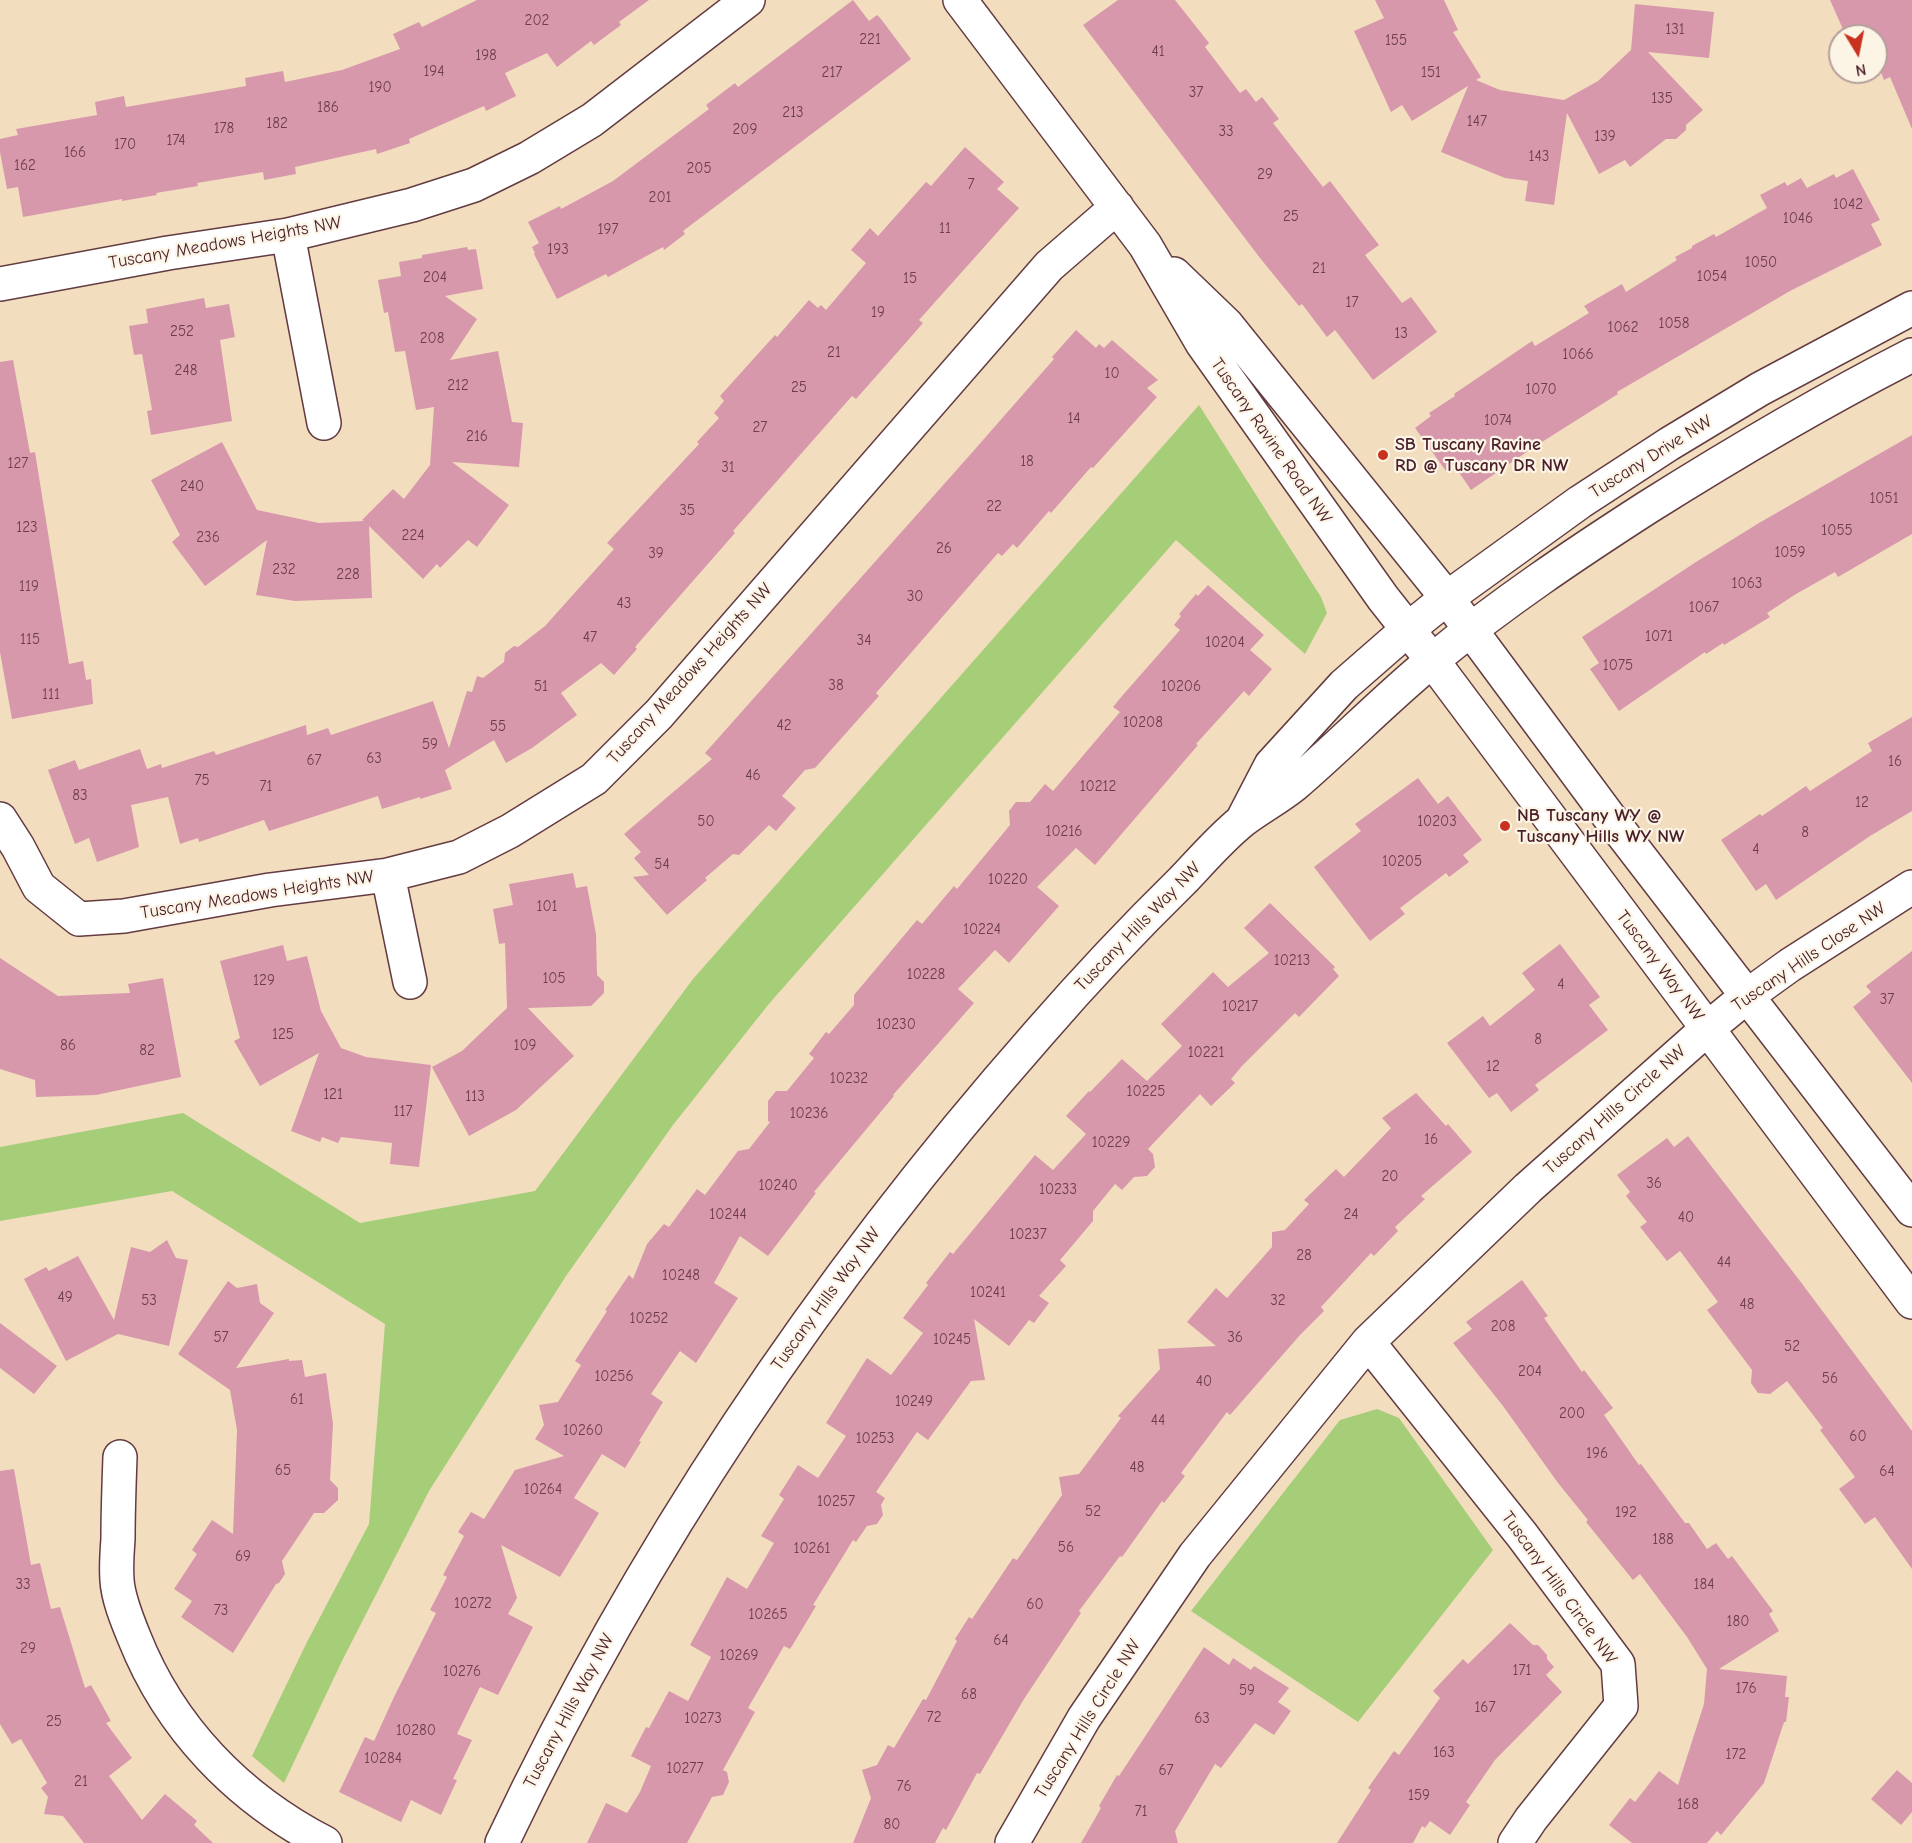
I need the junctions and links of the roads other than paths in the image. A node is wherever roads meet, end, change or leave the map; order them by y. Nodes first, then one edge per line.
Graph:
1 (748, 0) edge
2 (960, 0) edge
3 (1117, 207) junction
4 (288, 235) junction
5 (1145, 245) junction
6 (0, 284) edge
7 (1912, 308) edge
8 (1912, 356) edge
9 (324, 423) dead end
10 (1447, 598) junction
11 (1407, 630) junction
12 (1470, 631) junction
13 (1432, 660) junction
14 (0, 819) edge
15 (1242, 821) junction
16 (388, 875) junction
17 (1912, 887) edge
18 (410, 982) dead end
19 (1747, 996) junction
20 (1707, 1029) junction
21 (1912, 1210) edge
22 (1912, 1302) edge
23 (1368, 1342) junction
24 (120, 1457) dead end
25 (325, 1843) edge
26 (502, 1843) edge
27 (1012, 1843) edge
28 (1515, 1843) edge

1 - 4 street, Tuscany Meadows Heights NW
2 - 3 street, Tuscany Ravine Road NW
3 - 5 street, Tuscany Ravine Road NW
3 - 16 street, Tuscany Meadows Heights NW
4 - 6 street, Tuscany Meadows Heights NW
4 - 9 street
5 - 10 street, Tuscany Ravine Road NW
5 - 11 street, Tuscany Ravine Road NW
7 - 10 street, Tuscany Drive NW
8 - 12 street
10 - 11 street, Tuscany Drive NW
10 - 12 street
11 - 13 street, Tuscany Way NW
11 - 15 street, Tuscany Hills Way NW
12 - 13 street
12 - 19 street
13 - 15 street, Tuscany Hills Way NW
13 - 20 street, Tuscany Way NW
14 - 16 street, Tuscany Meadows Heights NW
15 - 26 street, Tuscany Hills Way NW
16 - 18 street
17 - 19 street, Tuscany Hills Close NW
19 - 20 street, Tuscany Hills Close NW
19 - 21 street
20 - 22 street, Tuscany Way NW
20 - 23 street, Tuscany Hills Circle NW
23 - 27 street, Tuscany Hills Circle NW
23 - 28 street, Tuscany Hills Circle NW
24 - 25 street

